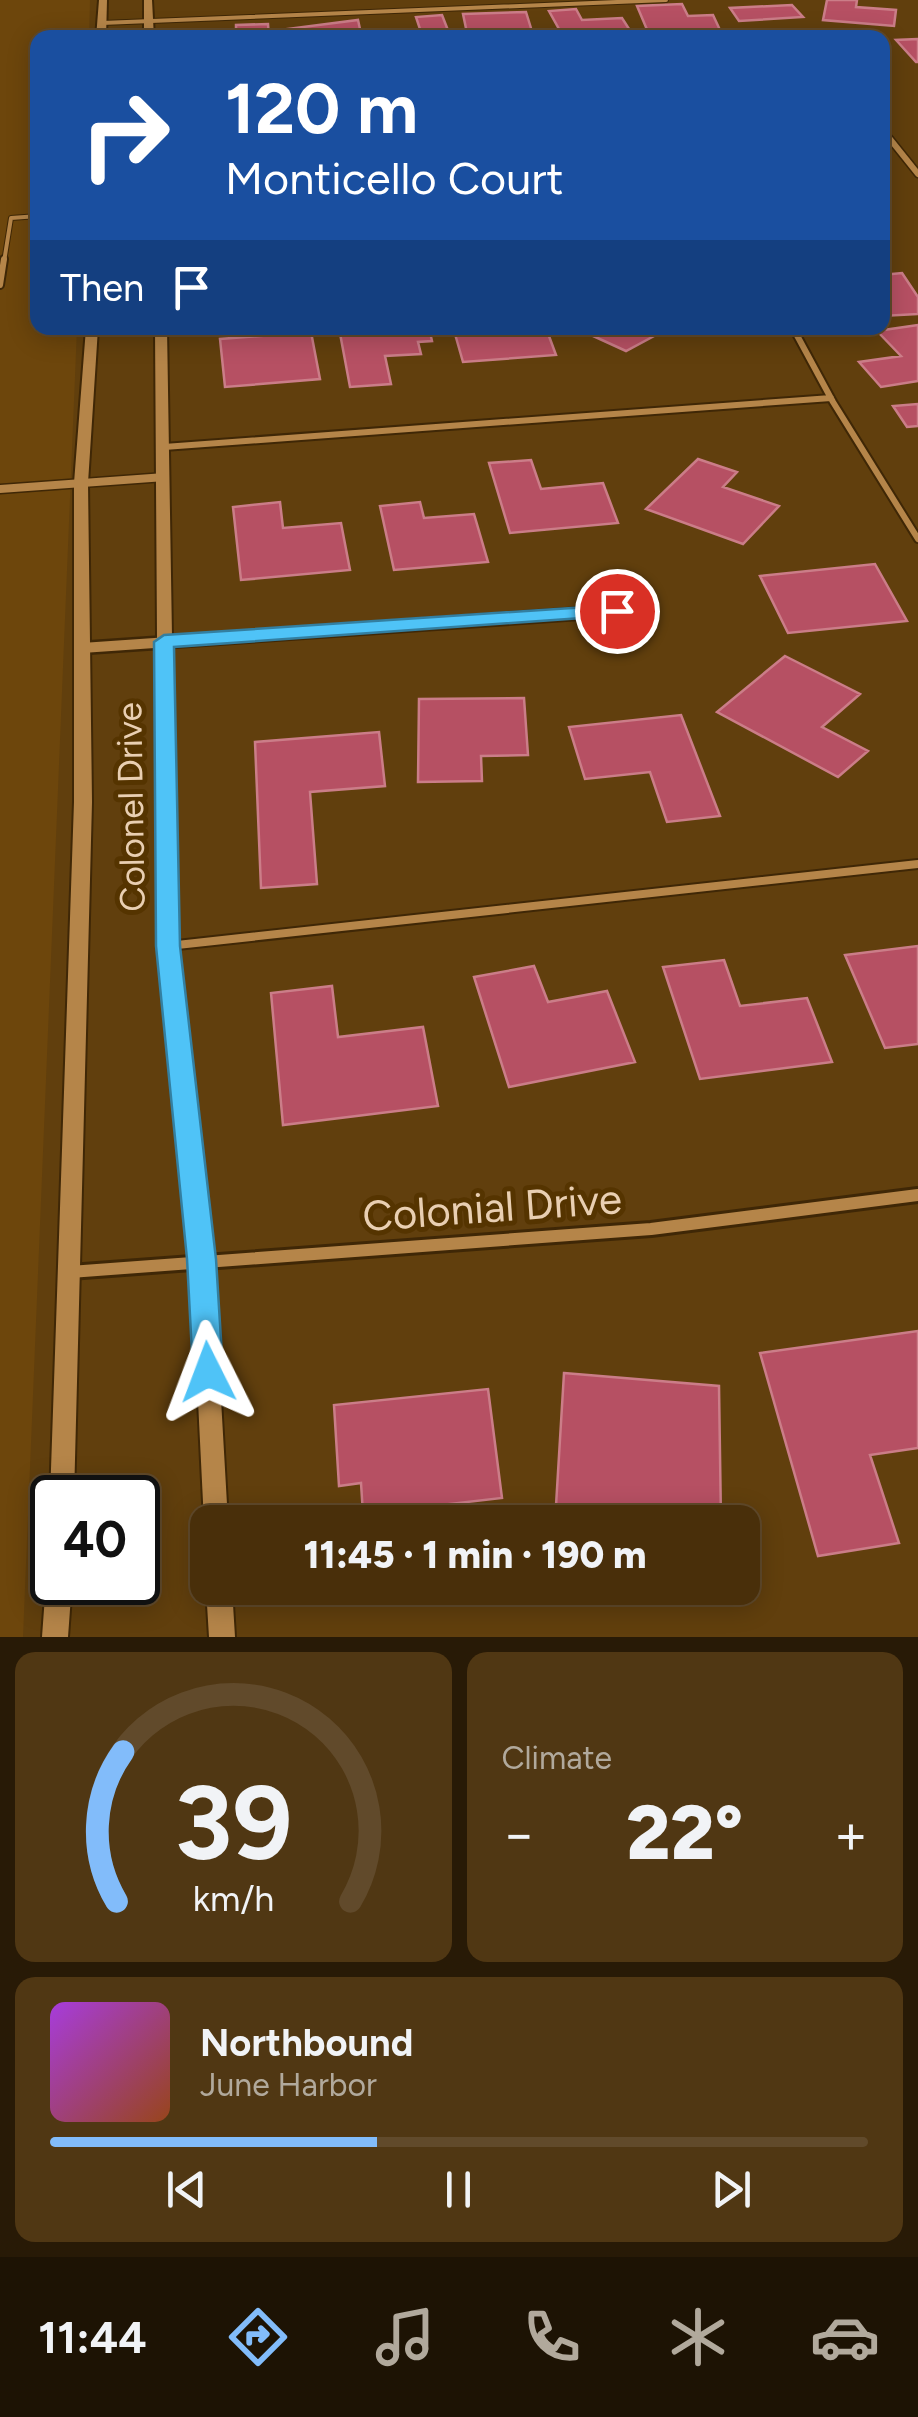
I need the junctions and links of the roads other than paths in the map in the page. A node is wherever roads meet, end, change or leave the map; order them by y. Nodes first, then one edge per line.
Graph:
1 (103, 0) edge
2 (148, 0) edge
3 (666, 0) edge
4 (148, 20) junction
5 (102, 23) junction
6 (102, 30) edge
7 (149, 30) edge
8 (890, 139) edge
9 (918, 174) edge
10 (30, 217) edge
11 (0, 285) edge
12 (92, 335) edge
13 (161, 335) edge
14 (797, 335) edge
15 (831, 398) junction
16 (164, 447) junction
17 (165, 476) junction
18 (82, 483) junction
19 (0, 489) edge
20 (918, 538) edge
21 (617, 611) dead end
22 (164, 642) junction
23 (82, 648) junction
24 (918, 864) edge
25 (168, 946) junction
26 (918, 1195) edge
27 (202, 1259) junction
28 (69, 1272) junction
29 (63, 1475) edge
30 (215, 1505) edge
31 (58, 1605) edge
32 (220, 1605) edge
33 (56, 1637) edge
34 (222, 1637) edge

1 - 5 street
2 - 4 street
3 - 4 lane
4 - 5 lane
4 - 7 street
5 - 6 street
8 - 9 street
10 - 11 lane
12 - 18 street, Colonel Drive
13 - 16 street, Colonel Drive
14 - 15 lane
15 - 16 lane
15 - 20 lane
16 - 17 street, Colonel Drive
17 - 18 street
17 - 22 street, Colonel Drive
18 - 19 street
18 - 23 street, Colonel Drive
21 - 22 street
22 - 23 street
22 - 25 street, Colonel Drive
23 - 28 street, Colonel Drive
24 - 25 lane
25 - 27 street, Colonel Drive
26 - 27 street, Colonial Drive
27 - 28 street, Colonial Drive
27 - 30 street, Colonel Drive
28 - 29 street, Colonel Drive
31 - 33 street
32 - 34 street

